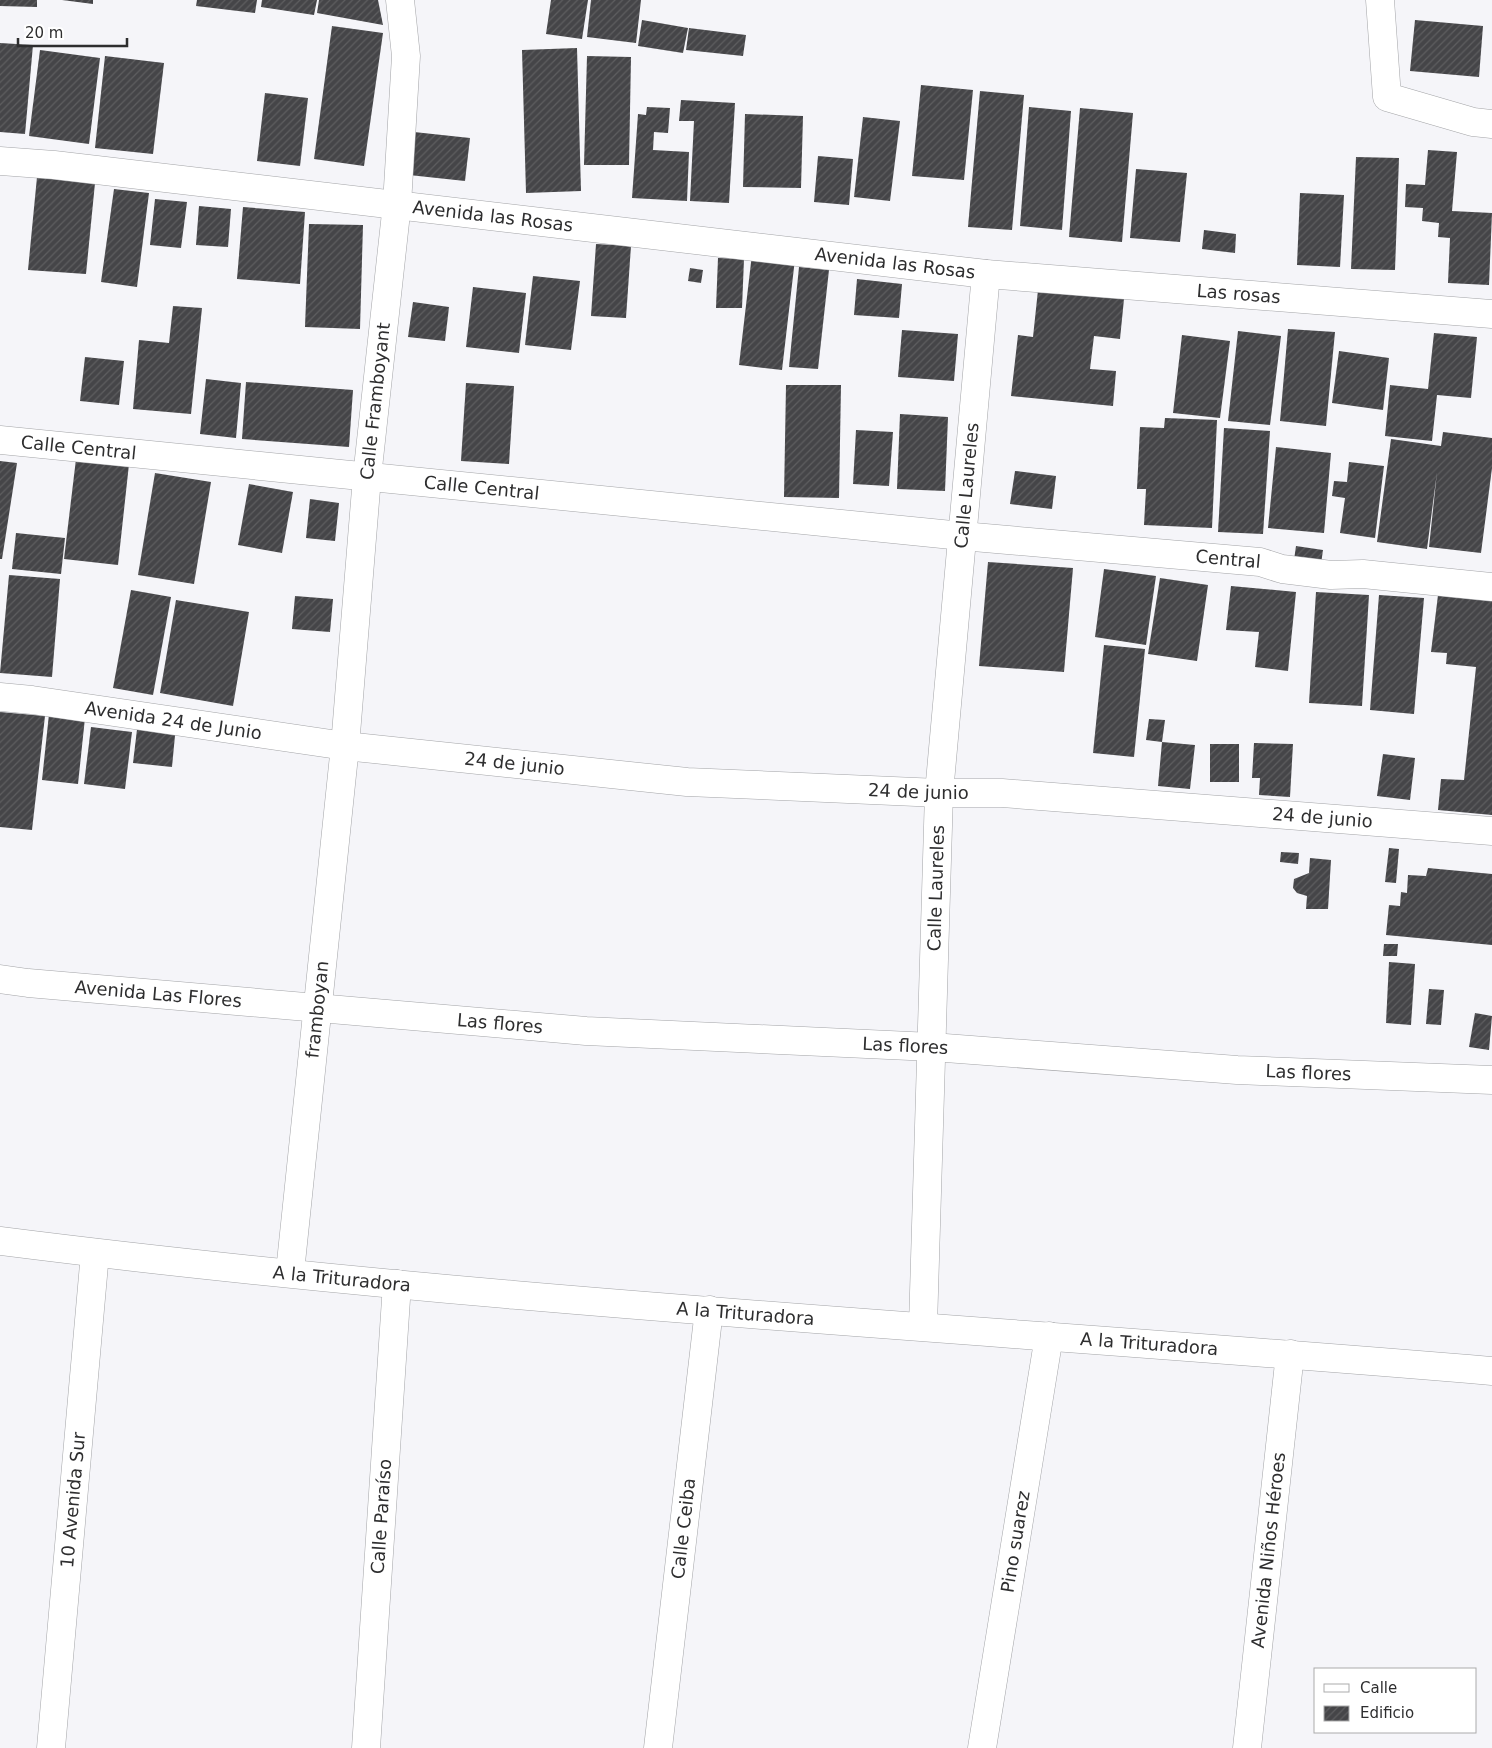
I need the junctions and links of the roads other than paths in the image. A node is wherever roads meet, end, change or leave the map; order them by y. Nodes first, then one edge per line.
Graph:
1 (400, 0) edge
2 (1380, 0) edge
3 (1492, 124) edge
4 (0, 161) edge
5 (397, 204) junction
6 (986, 274) junction
7 (1492, 314) edge
8 (0, 440) edge
9 (367, 477) junction
10 (962, 536) junction
11 (1492, 587) edge
12 (0, 697) edge
13 (346, 746) junction
14 (940, 793) junction
15 (1492, 831) edge
16 (0, 979) edge
17 (317, 1009) junction
18 (932, 1047) junction
19 (1492, 1080) edge
20 (0, 1241) edge
21 (95, 1253) junction
22 (290, 1272) junction
23 (397, 1284) junction
24 (709, 1310) junction
25 (922, 1326) junction
26 (1049, 1336) junction
27 (1290, 1354) junction
28 (1492, 1371) edge
29 (51, 1748) edge
30 (366, 1748) edge
31 (658, 1748) edge
32 (982, 1748) edge
33 (1246, 1748) edge

1 - 5 street, Calle Framboyant
2 - 3 street
4 - 5 street, Avenida las Rosas
5 - 6 street, Avenida las Rosas
5 - 9 street, Calle Framboyant
6 - 7 street, Las rosas
6 - 10 street, Calle Laureles
8 - 9 street, Calle Central
9 - 10 street, Calle Central
9 - 13 street, Calle Framboyant
10 - 11 street, Central
10 - 14 street, Calle Laureles
12 - 13 street, Avenida 24 de Junio
13 - 14 street, 24 de junio
13 - 17 street, framboyan
14 - 15 street, 24 de junio
14 - 18 street, Calle Laureles
16 - 17 street, Avenida Las Flores
17 - 18 street, Las flores
17 - 22 street, framboyan
18 - 19 street, Las flores
18 - 25 street, Calle Laureles
20 - 21 street, A la Trituradora
21 - 22 street, A la Trituradora
21 - 29 street, 10 Avenida Sur
22 - 23 street, A la Trituradora
23 - 24 street, A la Trituradora
23 - 30 street, Calle Paraíso
24 - 25 street, A la Trituradora
24 - 31 street, Calle Ceiba
25 - 26 street, A la Trituradora
26 - 27 street, A la Trituradora
26 - 32 street, Pino suarez
27 - 28 street, A la Trituradora
27 - 33 street, Avenida Niños Héroes

